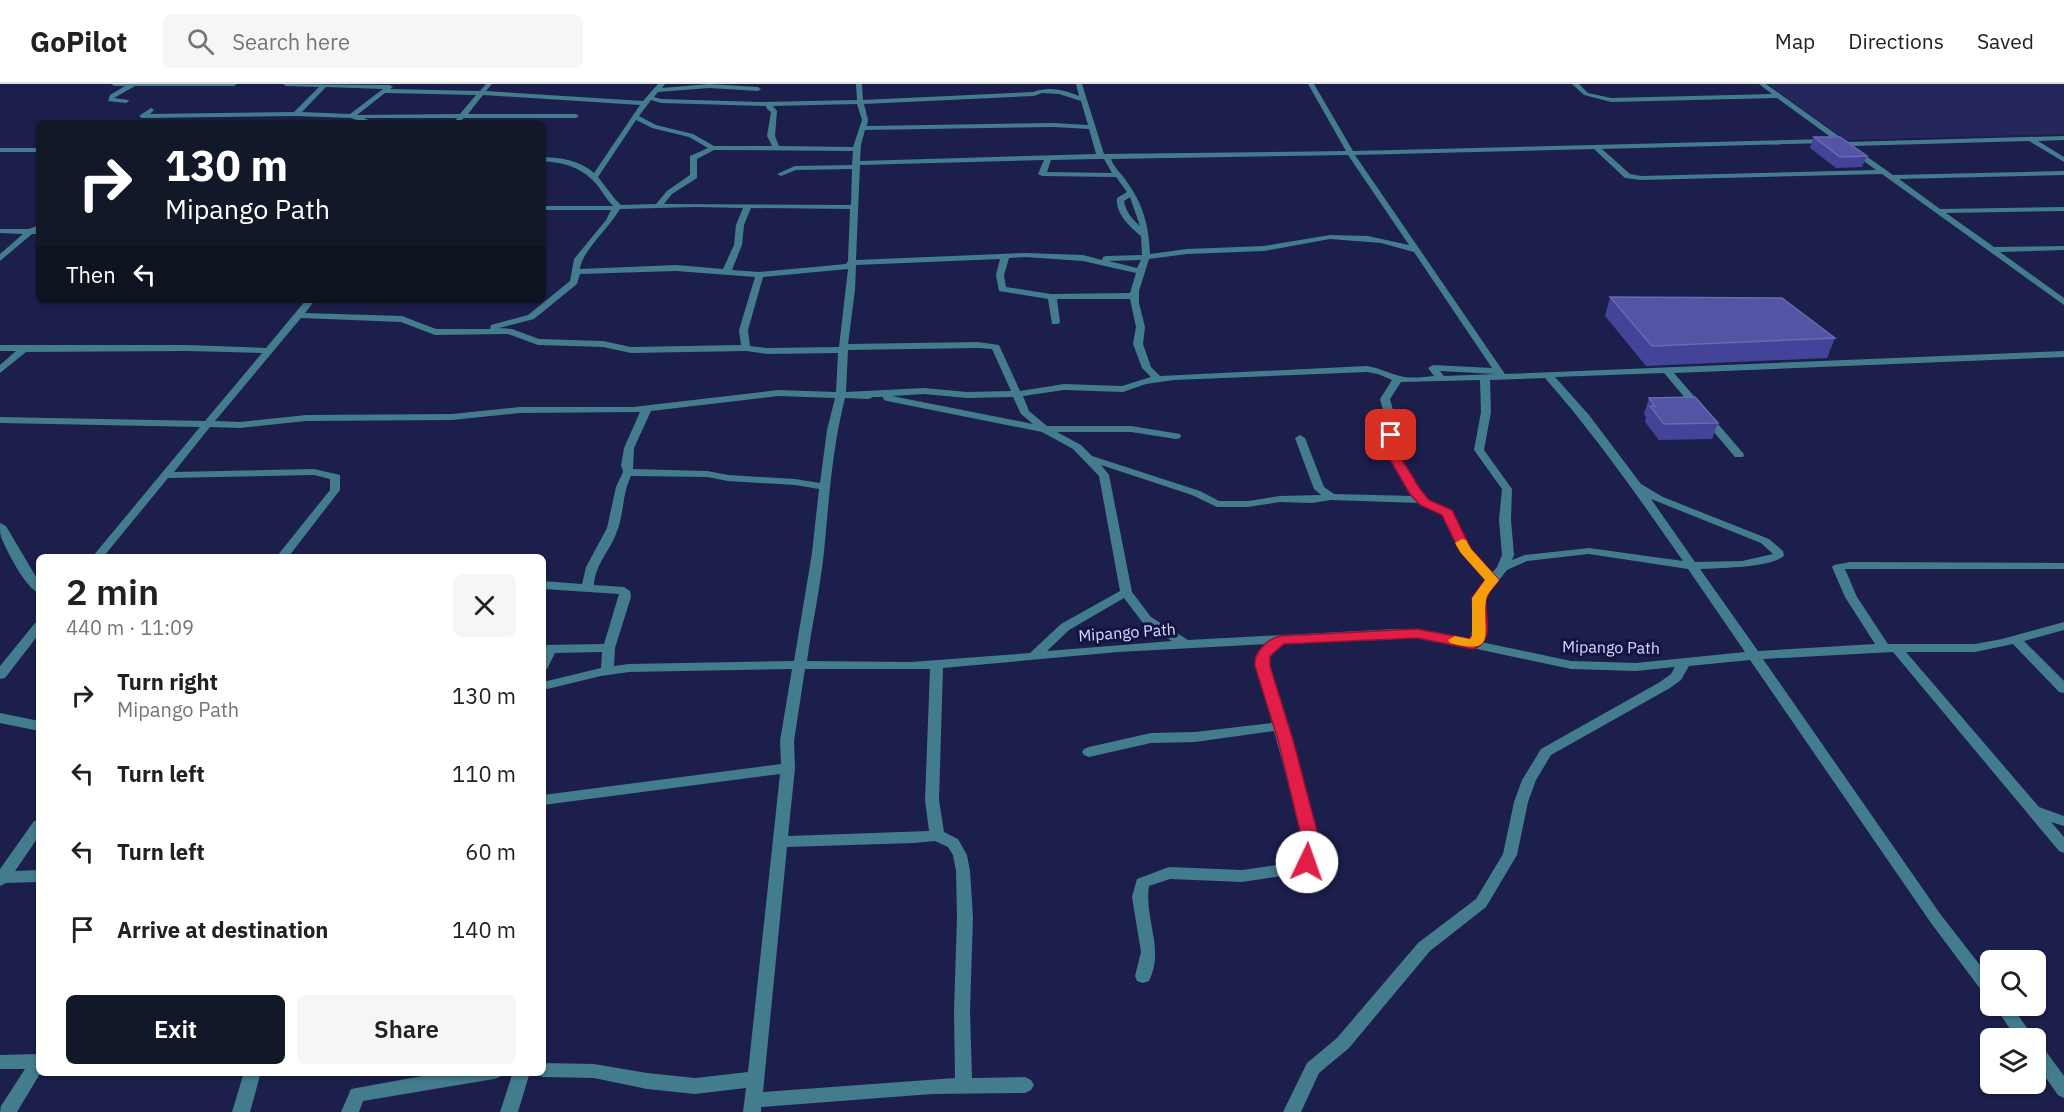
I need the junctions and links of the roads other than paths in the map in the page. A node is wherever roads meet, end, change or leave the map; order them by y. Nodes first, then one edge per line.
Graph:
1 (114, 84) edge
2 (133, 84) edge
3 (234, 84) edge
4 (286, 84) edge
5 (489, 84) edge
6 (859, 84) edge
7 (1079, 84) edge
8 (1311, 84) edge
9 (1575, 84) edge
10 (1762, 84) edge
11 (325, 85) edge
12 (759, 86) edge
13 (389, 87) edge
14 (659, 87) edge
15 (481, 93) junction
16 (1778, 96) junction
17 (647, 100) junction
18 (1084, 100) junction
19 (126, 101) dead end
20 (860, 102) junction
21 (752, 104) junction
22 (770, 104) junction
23 (151, 110) dead end
24 (296, 114) junction
25 (544, 115) junction
26 (352, 116) junction
27 (463, 116) junction
28 (576, 116) dead end
29 (635, 117) junction
30 (363, 120) edge
31 (460, 120) edge
32 (539, 120) edge
33 (1092, 127) junction
34 (862, 128) junction
35 (2064, 138) edge
36 (2030, 139) junction
37 (1843, 142) junction
38 (776, 147) junction
39 (1596, 147) junction
40 (713, 148) junction
41 (857, 149) junction
42 (0, 150) edge
43 (36, 150) edge
44 (1350, 153) junction
45 (1048, 158) junction
46 (1104, 158) junction
47 (546, 159) edge
48 (2064, 160) edge
49 (856, 165) junction
50 (1884, 172) junction
51 (2064, 173) edge
52 (781, 174) dead end
53 (1118, 175) junction
54 (1891, 177) junction
55 (594, 178) junction
56 (1134, 196) junction
57 (748, 206) junction
58 (617, 207) junction
59 (658, 207) junction
60 (855, 207) junction
61 (546, 208) edge
62 (2064, 209) edge
63 (1936, 210) junction
64 (0, 231) edge
65 (34, 232) edge
66 (1143, 234) junction
67 (2064, 248) edge
68 (1415, 250) junction
69 (1992, 250) junction
70 (1005, 256) junction
71 (1146, 257) junction
72 (0, 258) edge
73 (1095, 260) junction
74 (850, 265) junction
75 (727, 271) junction
76 (1140, 271) junction
77 (576, 272) junction
78 (759, 275) junction
79 (1135, 296) junction
80 (1052, 297) junction
81 (2064, 302) edge
82 (309, 303) edge
83 (299, 315) junction
84 (1055, 322) dead end
85 (487, 330) junction
86 (0, 348) edge
87 (746, 348) junction
88 (24, 349) junction
89 (843, 349) junction
90 (270, 351) junction
91 (2064, 354) edge
92 (1666, 369) junction
93 (0, 370) edge
94 (1500, 374) junction
95 (1548, 375) junction
96 (1440, 378) junction
97 (1485, 378) junction
98 (1158, 379) junction
99 (1398, 379) junction
100 (841, 394) junction
101 (1018, 394) junction
102 (863, 395) junction
103 (647, 409) junction
104 (0, 420) edge
105 (210, 423) junction
106 (1046, 430) junction
107 (1176, 436) dead end
108 (1300, 438) dead end
109 (1739, 455) dead end
110 (1086, 457) junction
111 (628, 472) junction
112 (165, 475) junction
113 (1634, 482) junction
114 (824, 487) junction
115 (1331, 497) junction
116 (1422, 500) junction
117 (0, 526) edge
118 (100, 554) edge
119 (285, 554) edge
120 (1692, 566) junction
121 (2064, 566) edge
122 (1503, 568) junction
123 (1492, 580) junction
124 (36, 585) edge
125 (546, 585) edge
126 (588, 588) junction
127 (1126, 592) junction
128 (2064, 626) edge
129 (36, 630) edge
130 (1280, 640) junction
131 (2016, 640) junction
132 (1185, 644) junction
133 (1473, 644) junction
134 (609, 648) junction
135 (1890, 648) junction
136 (546, 649) edge
137 (1755, 655) junction
138 (1034, 656) junction
139 (1684, 663) junction
140 (798, 665) junction
141 (937, 665) junction
142 (607, 671) junction
143 (0, 675) edge
144 (546, 685) edge
145 (2064, 689) edge
146 (0, 718) edge
147 (36, 725) edge
148 (1281, 726) junction
149 (1089, 752) dead end
150 (789, 768) junction
151 (546, 800) edge
152 (2036, 812) junction
153 (2064, 821) edge
154 (36, 829) edge
155 (937, 835) junction
156 (780, 842) junction
157 (2064, 847) edge
158 (36, 876) edge
159 (1, 878) edge
160 (1143, 976) dead end
161 (1980, 976) edge
162 (36, 1061) edge
163 (0, 1062) edge
164 (36, 1066) edge
165 (2046, 1066) edge
166 (546, 1070) edge
167 (252, 1076) edge
168 (469, 1076) edge
169 (521, 1076) edge
170 (756, 1079) junction
171 (1025, 1085) dead end
172 (964, 1087) junction
173 (2064, 1090) edge
174 (753, 1106) edge
175 (7, 1112) edge
176 (241, 1112) edge
177 (350, 1112) edge
178 (509, 1112) edge
179 (1292, 1112) edge

1 - 2 street
2 - 3 street
2 - 19 street
4 - 11 street
5 - 15 street
6 - 20 street
7 - 18 street
8 - 44 street
9 - 16 street
10 - 16 street
11 - 13 street
11 - 24 street
12 - 14 street
12 - 21 street
13 - 15 street
13 - 26 street
14 - 17 street
15 - 17 street
15 - 27 street
16 - 37 street
17 - 21 street
17 - 29 street
18 - 20 street
18 - 33 street
20 - 22 street
20 - 34 street
21 - 22 street
22 - 38 street
23 - 24 street
24 - 26 street
25 - 27 street
25 - 28 street
25 - 32 street
26 - 27 street
26 - 30 street
27 - 31 street
29 - 40 street
29 - 55 street
33 - 34 street
33 - 46 street
34 - 41 street
35 - 36 street
36 - 37 street
36 - 48 street
37 - 39 street
37 - 50 street
38 - 40 street
38 - 41 street
39 - 44 street
39 - 50 street
40 - 59 street
41 - 49 street
42 - 43 street
44 - 46 street
44 - 68 street
45 - 46 street
45 - 49 street
45 - 53 street
46 - 53 street
47 - 55 street
49 - 52 street
49 - 60 street
50 - 54 street
51 - 54 street
53 - 56 street
54 - 63 street
55 - 58 street
56 - 66 street
56 - 66 street
57 - 59 street
57 - 60 street
57 - 75 street
58 - 59 street
58 - 61 street
58 - 77 street
60 - 74 street
62 - 63 street
63 - 69 street
64 - 65 street
65 - 72 street
66 - 71 street
67 - 69 street
68 - 71 street
68 - 94 street
69 - 81 street
70 - 73 street
70 - 74 street
70 - 80 street
71 - 73 street
71 - 76 street
73 - 76 street
74 - 78 street
74 - 89 street
75 - 77 street
75 - 78 street
76 - 79 street
77 - 85 street
78 - 87 street
79 - 80 street
79 - 98 street
80 - 84 street
82 - 83 street
83 - 85 street
83 - 90 street
85 - 87 street
86 - 88 street
87 - 89 street
88 - 90 street
88 - 93 street
89 - 100 street
89 - 101 street
90 - 105 street
91 - 92 street
92 - 95 street
92 - 109 street
94 - 95 street
94 - 96 street
94 - 97 street
95 - 113 street
96 - 97 street
96 - 99 street
97 - 122 street
98 - 99 street
98 - 101 street
99 - 116 street
100 - 102 street
100 - 103 street
100 - 114 street
101 - 102 street
101 - 106 street
102 - 106 street
103 - 105 street
103 - 111 street
104 - 105 street
105 - 112 street
106 - 107 street
106 - 110 street
108 - 115 street
110 - 115 street
110 - 127 street
111 - 114 street
111 - 126 street
112 - 118 street
112 - 119 street
113 - 120 street
113 - 120 street
114 - 140 street
115 - 116 street
116 - 123 street
117 - 124 street
120 - 122 street
120 - 137 street
121 - 135 street
122 - 123 street
123 - 133 street
125 - 126 street
126 - 134 street
127 - 132 street
127 - 138 street
128 - 131 street, Mipango Path
129 - 143 street
130 - 132 street, Mipango Path
130 - 133 street, Mipango Path
130 - 148 street
131 - 135 street, Mipango Path
131 - 145 street
132 - 138 street, Mipango Path
133 - 139 street, Mipango Path
134 - 136 street
134 - 142 street
135 - 137 street, Mipango Path
135 - 152 street
137 - 139 street, Mipango Path
137 - 161 street
138 - 141 street, Mipango Path
139 - 179 street
140 - 141 street, Mipango Path
140 - 142 street, Mipango Path
140 - 150 street
141 - 155 street
142 - 144 street, Mipango Path
146 - 147 street
148 - 149 street
148 - 160 street
150 - 151 street
150 - 156 street
152 - 153 street
152 - 157 street
154 - 159 street
155 - 156 street
155 - 172 street
156 - 170 street
158 - 159 street
162 - 163 street
164 - 175 street
165 - 173 street
166 - 170 street
167 - 176 street
168 - 177 street
169 - 178 street
170 - 174 street
171 - 172 street
172 - 174 street

